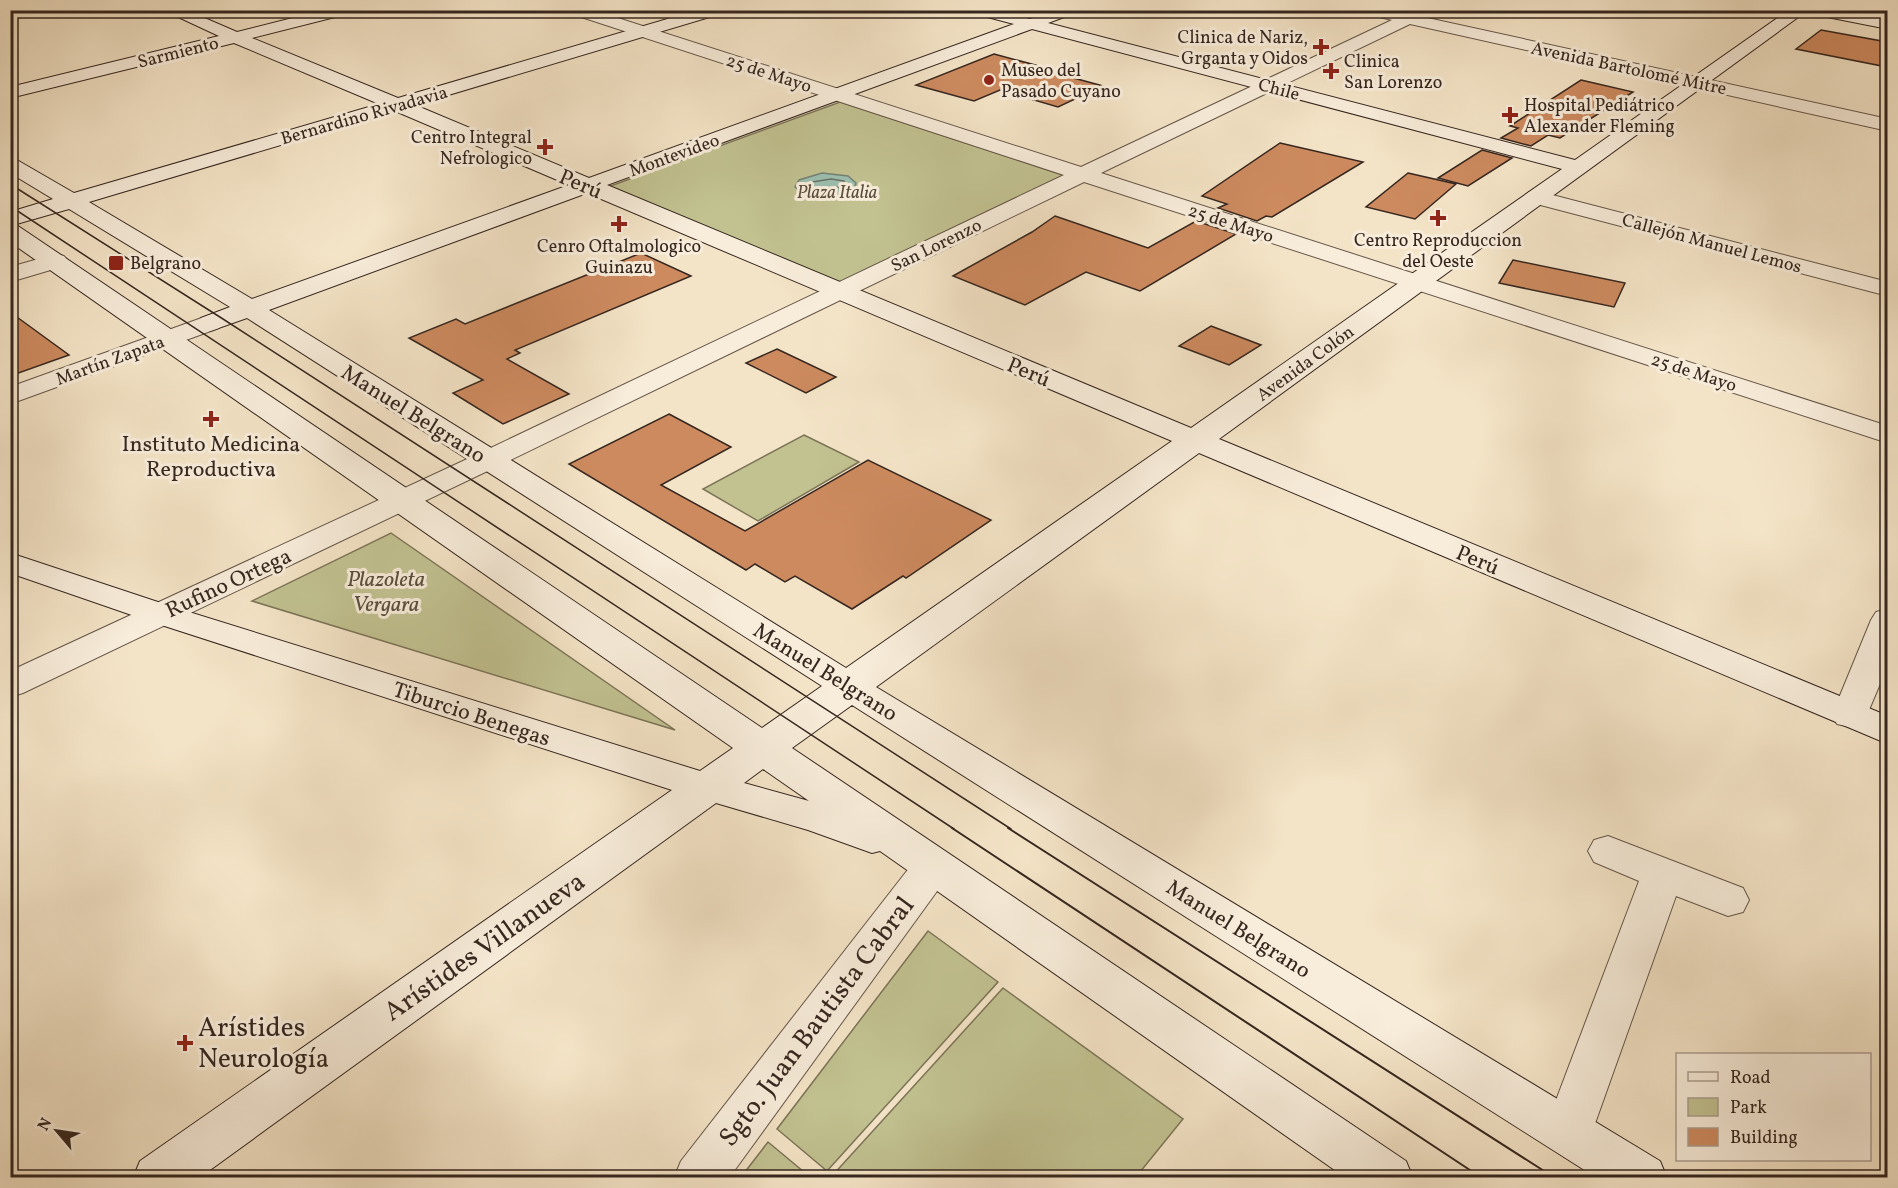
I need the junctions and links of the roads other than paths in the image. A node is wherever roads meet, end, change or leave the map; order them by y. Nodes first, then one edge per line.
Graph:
1 (171, 10) edge
2 (345, 10) edge
3 (575, 10) edge
4 (717, 10) edge
5 (978, 10) edge
6 (1069, 10) edge
7 (1370, 10) edge
8 (1800, 10) edge
9 (1817, 10) edge
10 (1418, 13) edge
11 (1031, 24) junction
12 (1887, 24) edge
13 (643, 32) junction
14 (235, 38) junction
15 (1704, 79) junction
16 (1268, 86) junction
17 (10, 93) edge
18 (837, 95) junction
19 (397, 105) junction
20 (1887, 113) edge
21 (1887, 125) edge
22 (10, 164) edge
23 (1580, 167) junction
24 (1083, 175) junction
25 (589, 186) junction
26 (1537, 197) junction
27 (71, 201) junction
28 (10, 219) edge
29 (10, 231) edge
30 (56, 261) junction
31 (10, 275) edge
32 (1417, 283) junction
33 (1887, 289) edge
34 (840, 291) junction
35 (250, 309) junction
36 (210, 323) joint
37 (168, 339) junction
38 (10, 396) edge
39 (1887, 435) edge
40 (1196, 441) junction
41 (488, 460) junction
42 (446, 479) joint
43 (403, 499) junction
44 (10, 562) edge
45 (161, 614) junction
46 (1887, 620) edge
47 (10, 685) edge
48 (850, 687) junction
49 (809, 715) joint
50 (1850, 715) junction
51 (1887, 731) edge
52 (763, 748) junction
53 (707, 788) junction
54 (1608, 851) dead end
55 (934, 865) junction
56 (1663, 873) junction
57 (1728, 900) dead end
58 (1568, 1132) junction
59 (158, 1178) edge
60 (699, 1178) edge
61 (1388, 1178) edge
62 (1642, 1178) edge

1 - 14 street, Perú
2 - 14 street, Sarmiento
3 - 13 street, 25 de Mayo
4 - 13 street, Bernardino Rivadavia
5 - 11 street, Chile
6 - 11 street, Montevideo
7 - 10 street, Avenida Bartolomé Mitre
8 - 15 street, Avenida Colón
9 - 12 street
10 - 15 street, Avenida Bartolomé Mitre
10 - 16 street, San Lorenzo
11 - 16 street, Chile
11 - 18 street, Montevideo
13 - 18 street, 25 de Mayo
13 - 19 street, Bernardino Rivadavia
14 - 17 street, Sarmiento
14 - 19 street, Perú
15 - 20 street, Avenida Bartolomé Mitre
15 - 21 street, Avenida Bartolomé Mitre
15 - 23 street, Avenida Colón
16 - 23 street, Chile
16 - 24 street, San Lorenzo
18 - 24 street, 25 de Mayo
18 - 25 street, Montevideo
19 - 25 street, Perú
19 - 27 street, Bernardino Rivadavia
22 - 27 street, Manuel Belgrano
23 - 26 street, Avenida Colón
24 - 32 street, 25 de Mayo
24 - 34 street, San Lorenzo
25 - 34 street, Perú
25 - 35 street, Montevideo
26 - 32 street, Avenida Colón
26 - 33 street, Callejón Manuel Lemos
27 - 28 street, Bernardino Rivadavia
27 - 35 street, Manuel Belgrano
29 - 30 street
30 - 31 street
30 - 37 street
32 - 39 street, 25 de Mayo
32 - 40 street, Avenida Colón
34 - 40 street, Perú
34 - 41 street, San Lorenzo
35 - 36 street, Montevideo
35 - 41 street, Manuel Belgrano
36 - 37 street, Martín Zapata
37 - 38 street, Martín Zapata
37 - 43 street
40 - 48 street, Avenida Colón
40 - 50 street, Perú
41 - 42 street, San Lorenzo
41 - 48 street, Manuel Belgrano
42 - 43 street, Rufino Ortega
43 - 45 street, Rufino Ortega
43 - 52 street
44 - 45 street, Tiburcio Benegas
45 - 47 street, Rufino Ortega
45 - 53 street, Tiburcio Benegas
46 - 50 street
48 - 49 street, Avenida Colón
48 - 58 street, Manuel Belgrano
49 - 52 street, Arístides Villanueva
50 - 51 street, Perú
52 - 53 street, Arístides Villanueva
52 - 55 street
53 - 55 street, Tiburcio Benegas
53 - 59 street, Arístides Villanueva
54 - 56 street
55 - 60 street, Sgto. Juan Bautista Cabral
55 - 61 street
56 - 57 street
56 - 58 street
58 - 62 street, Manuel Belgrano

